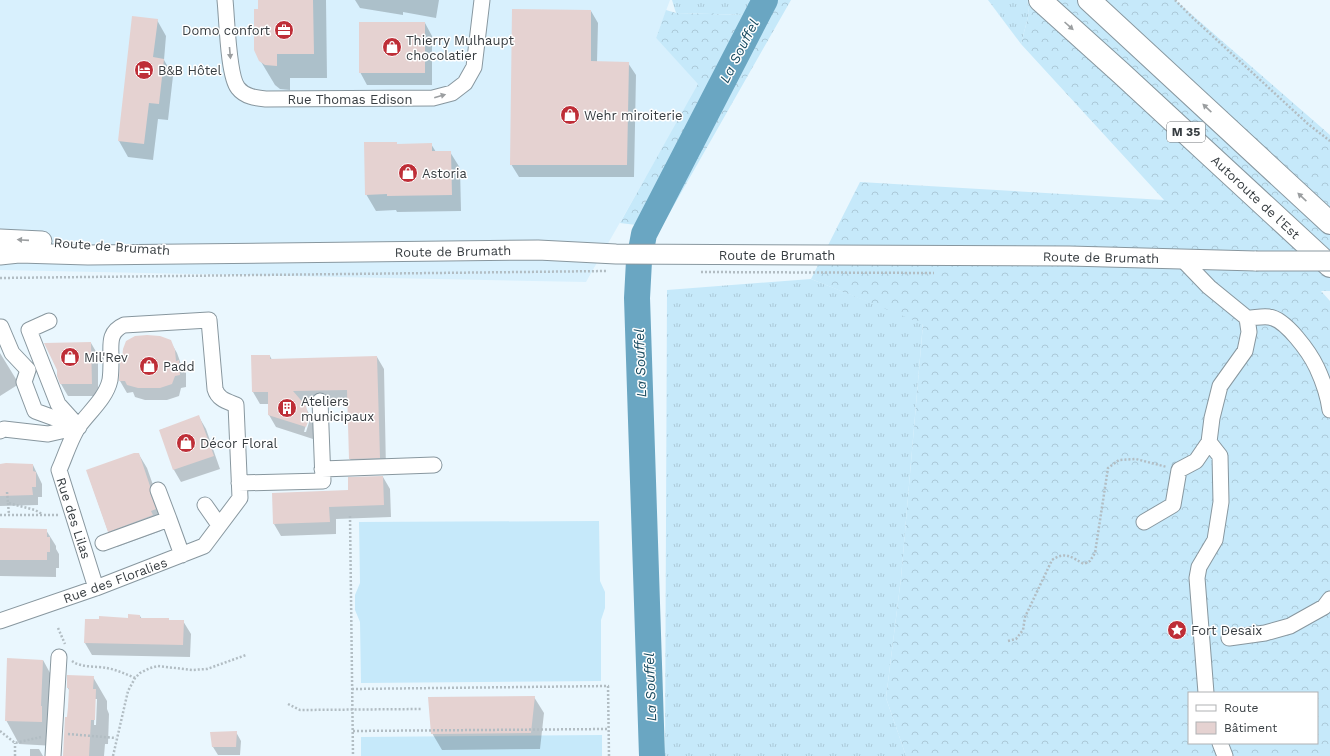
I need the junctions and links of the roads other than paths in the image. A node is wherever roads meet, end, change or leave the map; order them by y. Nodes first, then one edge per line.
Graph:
1 (225, 0) edge
2 (482, 0) edge
3 (1040, 0) edge
4 (1089, 0) edge
5 (1330, 223) edge
6 (0, 239) edge
7 (223, 253) junction
8 (0, 255) edge
9 (1182, 259) junction
10 (1330, 261) edge
11 (1330, 266) edge
12 (1247, 318) junction
13 (49, 321) dead end
14 (0, 327) edge
15 (320, 401) dead end
16 (1330, 410) edge
17 (79, 427) junction
18 (0, 431) edge
19 (1209, 442) junction
20 (434, 465) dead end
21 (322, 469) junction
22 (239, 483) junction
23 (158, 490) dead end
24 (205, 505) dead end
25 (168, 519) junction
26 (1144, 522) dead end
27 (219, 525) junction
28 (103, 543) dead end
29 (182, 555) junction
30 (96, 588) junction
31 (1330, 600) edge
32 (0, 621) edge
33 (1229, 638) dead end
34 (65, 653) road end
35 (1206, 692) edge
36 (1220, 744) edge
37 (53, 756) edge
38 (1225, 756) edge

1 -> 2 street, Rue Thomas Edison
3 -> 11 highway, Autoroute de l’Est / M 35
5 -> 4 highway, M 35
7 -> 6 main road, Route de Brumath
7 - 8 main road, Route de Brumath
7 - 9 main road, Route de Brumath
9 - 10 main road, Route de Brumath, bridge
9 - 12 street
12 - 16 street
12 - 19 street
13 - 17 street
14 - 17 street
15 - 21 street
17 - 18 street
17 - 22 street, Rue des Lilas
17 - 30 street, Rue des Lilas
19 - 26 street
19 - 35 street
20 - 21 street
21 - 22 street
22 - 27 street, Rue des Floralies
23 - 25 street
24 - 27 street
25 - 28 street
25 - 29 street
27 - 29 street, Rue des Floralies
29 - 30 street, Rue des Floralies
30 - 32 street, Rue des Floralies
31 - 33 street
34 - 37 street
36 - 38 street

